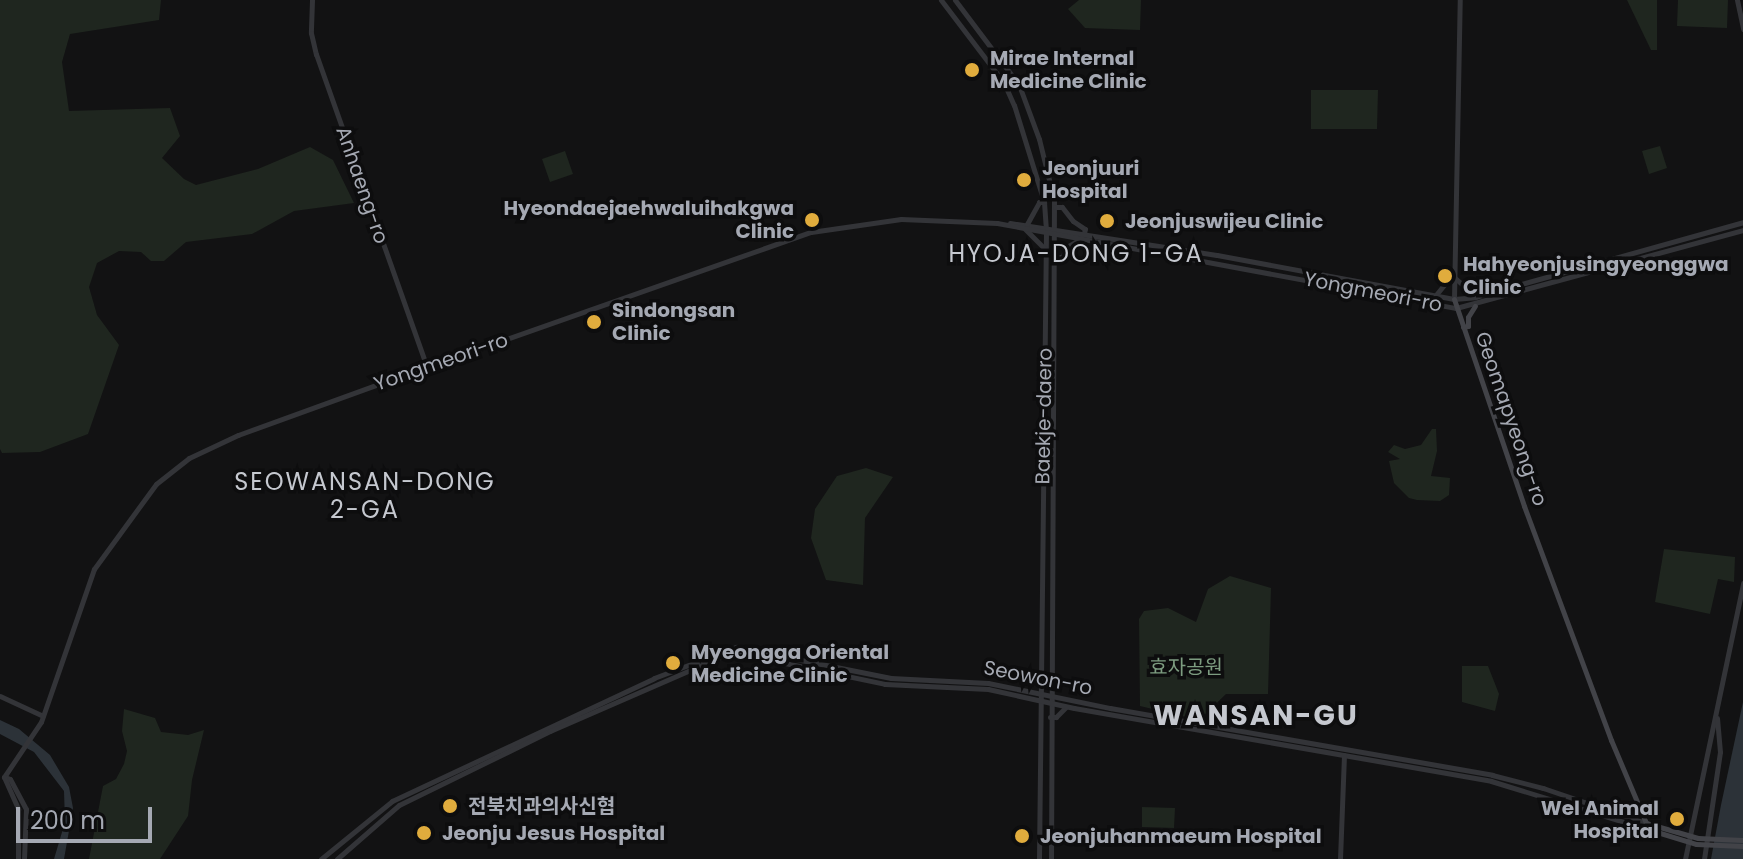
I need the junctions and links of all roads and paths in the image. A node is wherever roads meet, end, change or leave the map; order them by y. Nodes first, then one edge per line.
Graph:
1 (312, 0) edge
2 (941, 0) edge
3 (955, 0) edge
4 (1460, 0) edge
5 (1737, 0) edge
6 (1743, 29) edge
7 (1044, 202) junction
8 (1055, 207) junction
9 (1743, 222) edge
10 (1026, 226) junction
11 (1046, 229) junction
12 (1743, 230) edge
13 (1057, 231) junction
14 (1082, 236) junction
15 (1046, 250) junction
16 (1057, 257) junction
17 (1635, 260) junction
18 (1653, 270) dead end
19 (1455, 278) junction
20 (1435, 296) junction
21 (1475, 297) junction
22 (1454, 299) junction
23 (1475, 306) junction
24 (1456, 308) junction
25 (1463, 327) junction
26 (427, 368) junction
27 (1743, 583) edge
28 (0, 696) edge
29 (1050, 696) junction
30 (1040, 697) junction
31 (1050, 704) junction
32 (1066, 707) junction
33 (1715, 716) junction
34 (1050, 717) junction
35 (41, 722) junction
36 (1344, 755) junction
37 (4, 777) junction
38 (0, 791) edge
39 (11, 793) junction
40 (1637, 807) junction
41 (1628, 817) junction
42 (1645, 825) junction
43 (1743, 840) edge
44 (1694, 841) junction
45 (1743, 846) edge
46 (21, 859) edge
47 (321, 859) edge
48 (337, 859) edge
49 (1039, 859) edge
50 (1051, 859) edge
51 (1340, 859) edge
52 (1685, 859) edge
53 (1704, 859) edge

1 - 26 street, Anhaeng-ro
2 - 7 street, Baekje-daero
3 - 8 street, Baekje-daero
4 - 19 street, Geomapyeong-ro
5 - 6 street
7 - 10 street
7 - 11 street, Baekje-daero
8 - 13 street, Baekje-daero
8 - 14 street
9 - 21 street, Yongmeori-ro
10 - 11 street, Yongmeori-ro
10 - 15 street
10 - 26 street, Yongmeori-ro
11 - 13 street, Yongmeori-ro
11 - 15 street, Baekje-daero
12 - 17 street, Yongmeori-ro
13 - 14 street, Yongmeori-ro
13 - 16 street, Baekje-daero
14 - 16 street
14 - 20 street, Yongmeori-ro
14 - 24 street, Yongmeori-ro
15 - 30 street, Baekje-daero
16 - 29 street, Baekje-daero
17 - 18 street
17 - 23 street, Yongmeori-ro
19 - 20 street
19 - 21 street
19 - 22 street, Geomapyeong-ro
20 - 22 street, Yongmeori-ro
21 - 22 street, Yongmeori-ro
22 - 24 main road, Geomapyeong-ro
23 - 24 street, Yongmeori-ro
23 - 25 main road
24 - 25 main road, Geomapyeong-ro
25 - 40 main road, Geomapyeong-ro
26 - 35 street, Yongmeori-ro
27 - 33 street
28 - 35 street
29 - 30 street, Seowon-ro
29 - 31 street, Baekje-daero
29 - 41 street, Seowon-ro
30 - 31 street, Seowon-ro
30 - 47 street, Seowon-ro
30 - 48 street, Seowon-ro
30 - 49 street, Baekje-daero
31 - 32 street, Seowon-ro
31 - 34 street, Baekje-daero
32 - 34 street
32 - 36 street, Seowon-ro
33 - 44 street
33 - 53 street
34 - 50 street, Baekje-daero
35 - 37 street, Yongmeori-ro
36 - 42 street, Seowon-ro
36 - 51 street
37 - 39 street
37 - 46 street
38 - 39 street
39 - 46 street
40 - 41 street
40 - 42 main road, Geomapyeong-ro
41 - 42 street, Seowon-ro
42 - 44 main road, Seowon-ro
43 - 44 main road, Seowon-ro, bridge
44 - 45 main road, Seowon-ro, bridge
44 - 52 street

